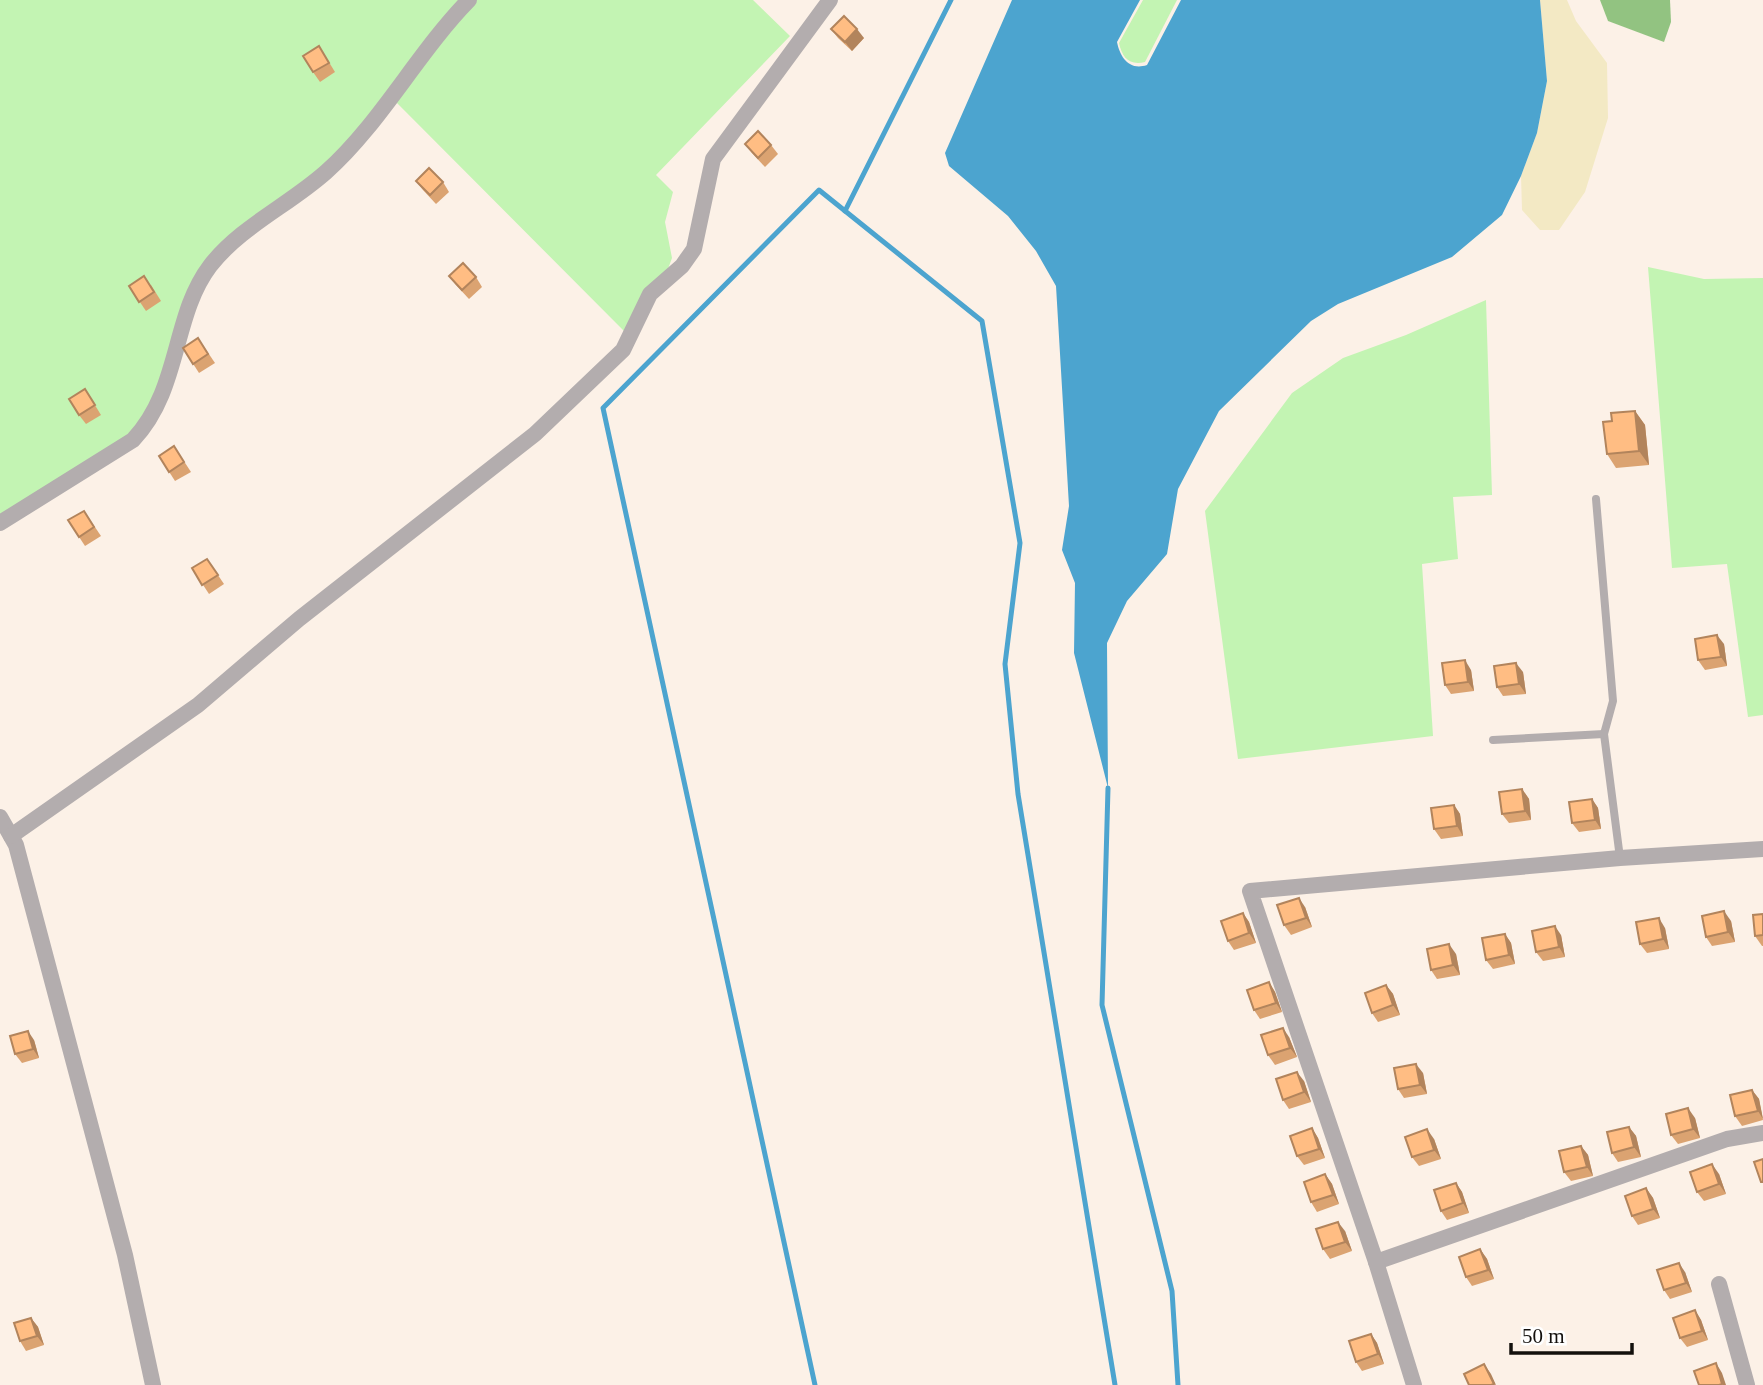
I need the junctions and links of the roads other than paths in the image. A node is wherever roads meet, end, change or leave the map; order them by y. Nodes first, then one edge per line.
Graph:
1 (469, 0) edge
2 (830, 0) edge
3 (1596, 499) dead end
4 (0, 523) edge
5 (1604, 734) junction
6 (1493, 740) dead end
7 (0, 817) edge
8 (11, 836) junction
9 (1763, 849) edge
10 (1620, 858) junction
11 (1763, 1133) edge
12 (1376, 1262) junction
13 (1719, 1284) dead end
14 (153, 1385) edge
15 (1414, 1385) edge
16 (1748, 1385) edge

1 - 4 street
2 - 8 street
3 - 5 lane
5 - 6 lane
5 - 10 lane
7 - 8 street
8 - 14 street
9 - 10 street
10 - 12 street
11 - 12 street
12 - 15 street
13 - 16 street

